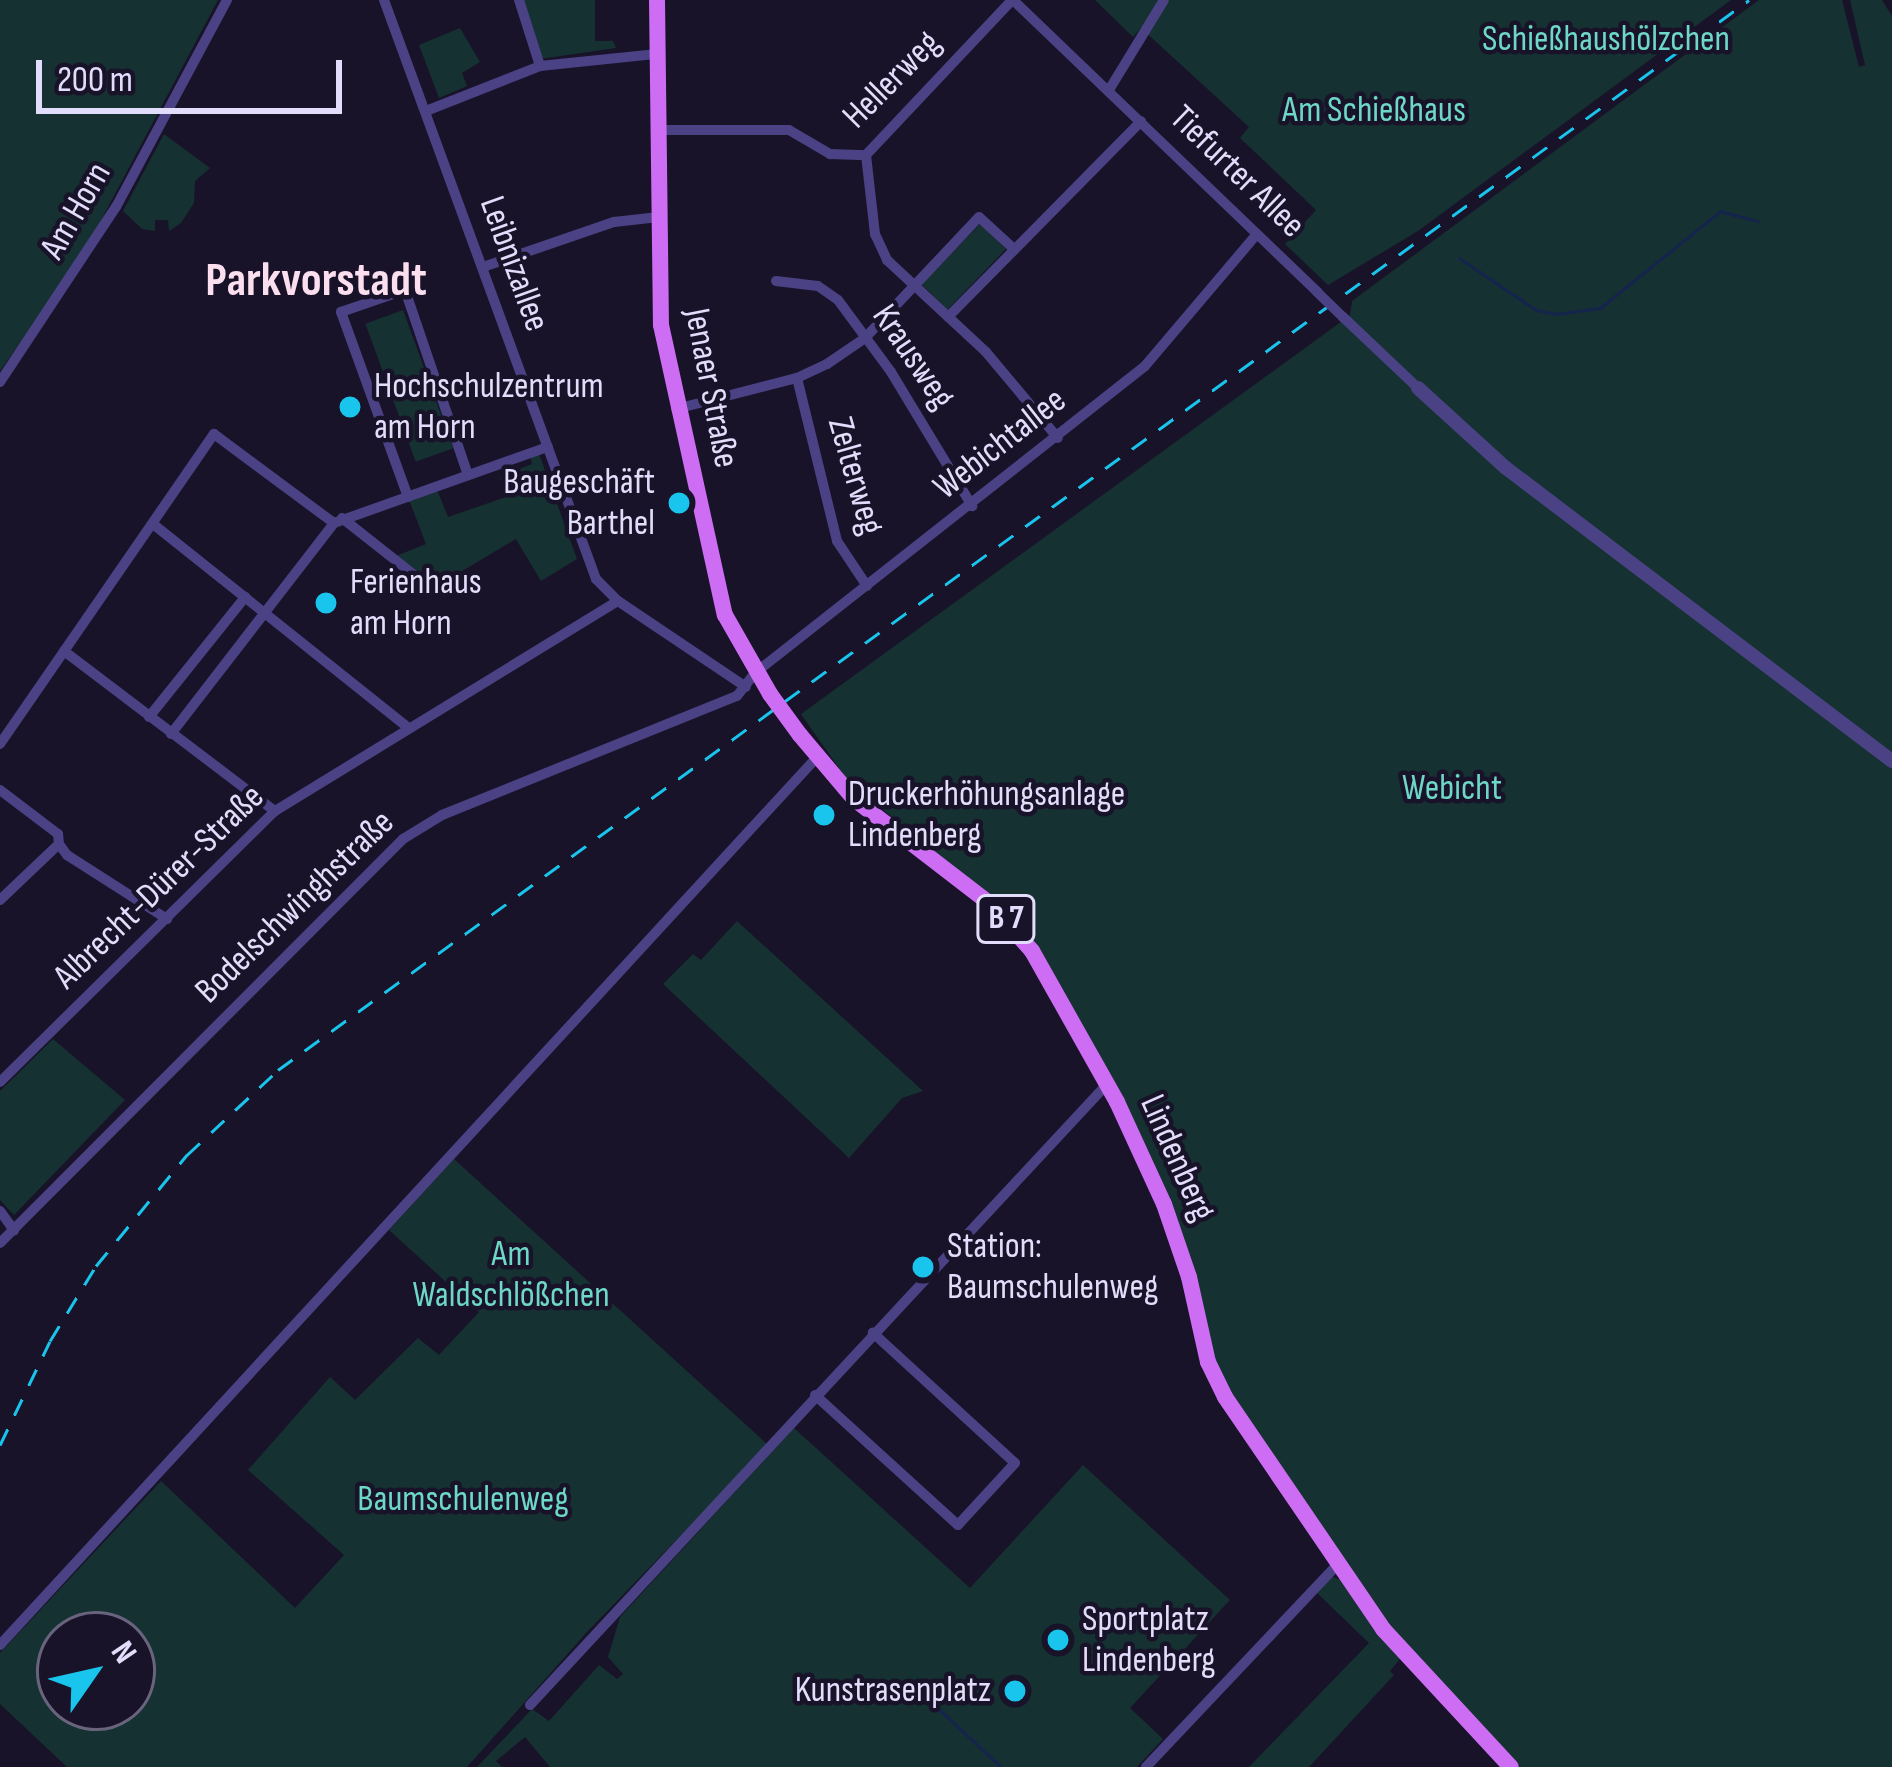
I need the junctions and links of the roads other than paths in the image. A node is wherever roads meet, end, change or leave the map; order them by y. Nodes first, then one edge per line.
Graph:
1 (227, 0) edge
2 (384, 0) edge
3 (519, 0) edge
4 (657, 0) edge
5 (1013, 0) edge
6 (1164, 0) edge
7 (657, 54) junction
8 (540, 66) junction
9 (1109, 90) junction
10 (426, 111) junction
11 (1141, 122) junction
12 (658, 130) junction
13 (866, 155) junction
14 (659, 217) junction
15 (1257, 234) junction
16 (1014, 249) junction
17 (483, 267) junction
18 (776, 281) dead end
19 (915, 286) junction
20 (948, 317) junction
21 (865, 338) junction
22 (796, 378) junction
23 (0, 382) edge
24 (1418, 388) joint
25 (676, 409) junction
26 (1058, 438) junction
27 (548, 447) junction
28 (467, 475) junction
29 (408, 497) junction
30 (972, 506) junction
31 (338, 521) junction
32 (153, 524) junction
33 (418, 578) dead end
34 (867, 586) junction
35 (245, 597) junction
36 (618, 601) junction
37 (265, 613) junction
38 (64, 651) junction
39 (750, 680) junction
40 (149, 717) junction
41 (409, 728) junction
42 (171, 734) junction
43 (0, 745) edge
44 (817, 758) junction
45 (1892, 760) edge
46 (0, 790) edge
47 (275, 811) junction
48 (59, 844) junction
49 (0, 900) edge
50 (167, 919) junction
51 (0, 1082) edge
52 (1107, 1084) junction
53 (0, 1211) edge
54 (14, 1230) junction
55 (0, 1243) edge
56 (873, 1333) junction
57 (814, 1395) junction
58 (1337, 1565) junction
59 (0, 1645) edge
60 (530, 1705) dead end
61 (1146, 1767) edge
62 (1511, 1767) edge

1 - 23 street, Am Horn
2 - 10 street, Leibnizallee
3 - 8 street
4 - 7 main road, Jenaer Straße / B 7
5 - 9 street, Tiefurter Allee
5 - 13 street, Hellerweg
6 - 9 street
7 - 8 street
7 - 12 main road, Jenaer Straße / B 7
8 - 10 street
9 - 11 street, Tiefurter Allee
10 - 17 street, Leibnizallee
11 - 15 street, Tiefurter Allee
11 - 16 street
12 - 13 street, Hellerweg
12 - 14 main road, Jenaer Straße / B 7
13 - 19 street
14 - 17 street
14 - 25 main road, Jenaer Straße / B 7
15 - 24 street, Tiefurter Allee, bridge
15 - 26 street, Webichtallee
16 - 19 street
16 - 20 street
17 - 27 street, Leibnizallee
18 - 21 street, Krausweg
19 - 20 street
19 - 21 street
20 - 26 street
21 - 22 street
21 - 30 street, Krausweg
22 - 25 street
22 - 34 street, Zelterweg
24 - 45 street
25 - 39 main road, Jenaer Straße / B 7
26 - 30 street, Webichtallee
27 - 28 street
27 - 36 street, Leibnizallee
28 - 29 street
28 - 29 street
29 - 31 street
30 - 34 street, Webichtallee
31 - 32 street
31 - 33 street
31 - 37 street
32 - 35 street
32 - 38 street
34 - 39 street, Webichtallee
35 - 37 street
35 - 40 street
36 - 39 street, Leibnizallee
36 - 41 street, Albrecht-Dürer-Straße
37 - 41 street
37 - 42 street
38 - 40 street
38 - 43 street
39 - 44 main road, Jenaer Straße / B 7, bridge
39 - 54 street, Bodelschwinghstraße
40 - 42 street
41 - 47 street, Albrecht-Dürer-Straße
42 - 47 street
44 - 52 main road, Lindenberg / B 7
44 - 59 street
46 - 48 street
47 - 50 street, Albrecht-Dürer-Straße
48 - 49 street
48 - 50 street
50 - 51 street, Albrecht-Dürer-Straße
52 - 56 street
52 - 58 main road, Lindenberg / B 7
53 - 54 street
54 - 55 street, Bodelschwinghstraße
56 - 57 street
56 - 57 street
57 - 60 street
58 - 61 street
58 - 62 main road, Lindenberg / B 7

